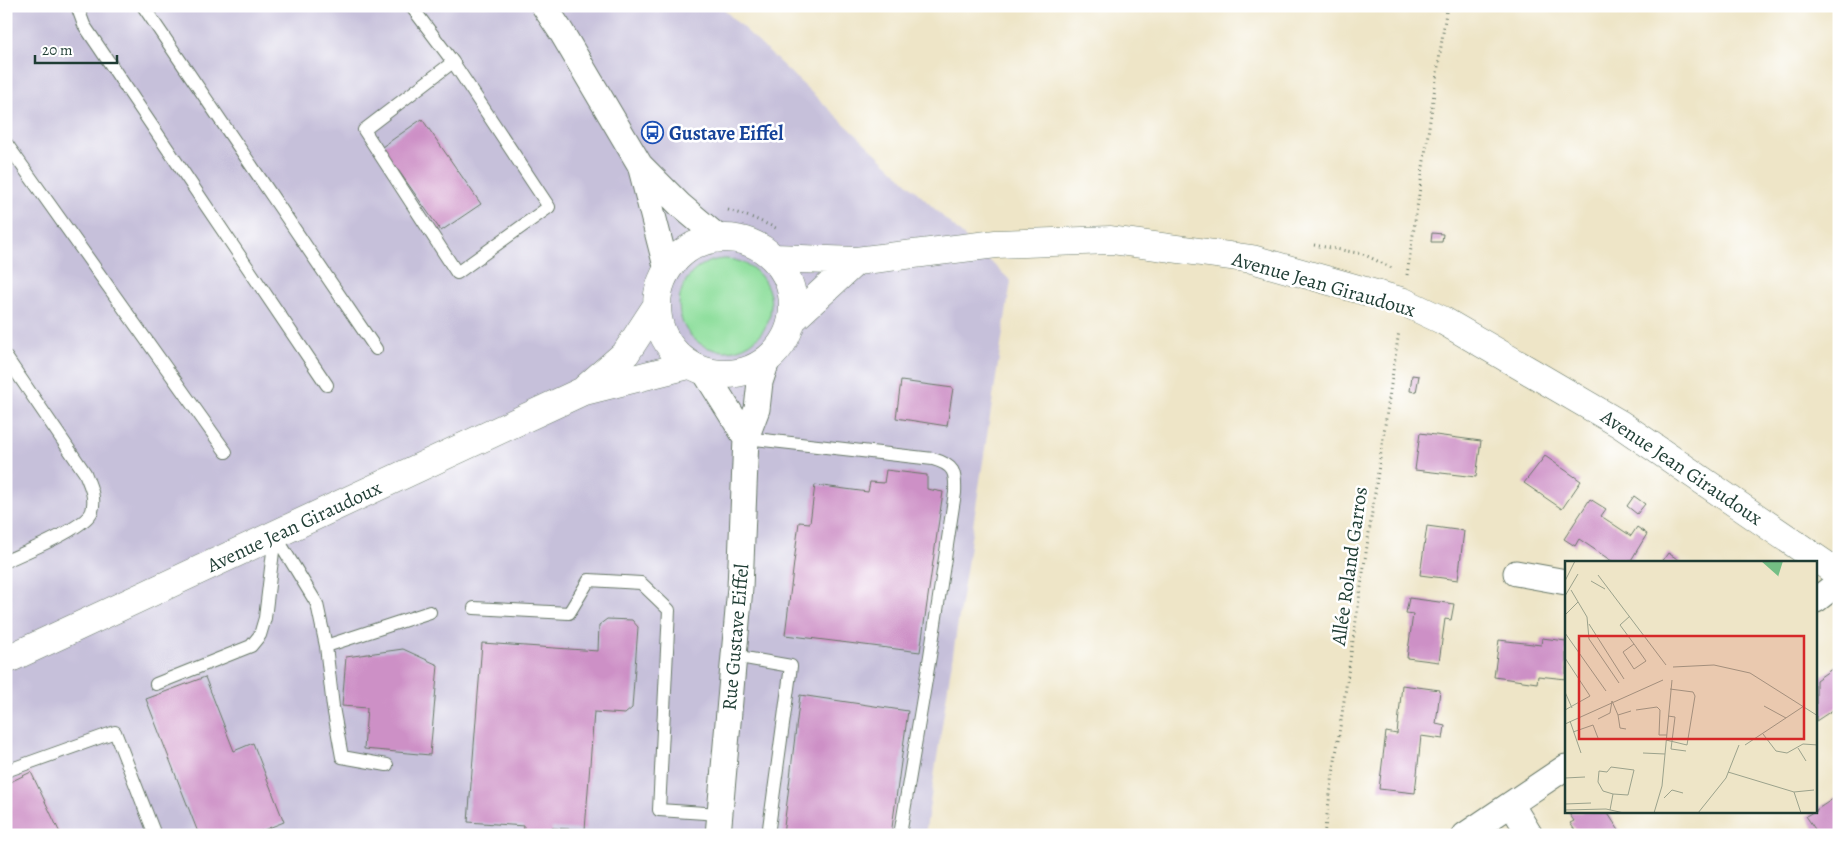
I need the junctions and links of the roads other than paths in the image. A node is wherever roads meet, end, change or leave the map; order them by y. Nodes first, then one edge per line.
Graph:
1 (77, 6) edge
2 (143, 6) edge
3 (411, 6) edge
4 (544, 6) edge
5 (453, 62) junction
6 (6, 143) edge
7 (640, 165) junction
8 (719, 238) junction
9 (774, 258) junction
10 (856, 261) junction
11 (667, 270) junction
12 (656, 307) junction
13 (792, 319) junction
14 (376, 349) dead end
15 (6, 357) edge
16 (766, 361) junction
17 (697, 368) junction
18 (327, 385) dead end
19 (582, 392) junction
20 (746, 438) junction
21 (226, 452) dead end
22 (275, 536) junction
23 (6, 561) edge
24 (1516, 573) dead end
25 (1839, 574) edge
26 (1565, 582) edge
27 (1839, 582) edge
28 (1818, 598) edge
29 (474, 608) dead end
30 (430, 612) dead end
31 (326, 646) junction
32 (8, 656) edge
33 (734, 656) junction
34 (156, 684) dead end
35 (387, 765) dead end
36 (1565, 768) edge
37 (6, 771) edge
38 (1511, 804) junction
39 (719, 824) edge
40 (155, 835) edge
41 (768, 835) edge
42 (900, 835) edge
43 (1465, 835) edge
44 (1530, 835) edge

1 - 18 lane
2 - 14 lane
3 - 5 lane
4 - 7 street
5 - 5 lane
6 - 21 lane
7 - 8 street
7 - 11 street
8 - 9 street
8 - 11 street
9 - 10 street, Avenue Jean Giraudoux
9 - 13 street
10 - 13 street
10 - 25 street, Avenue Jean Giraudoux
11 - 12 street
12 - 17 street
12 - 19 street, Avenue Jean Giraudoux
13 - 16 street
15 - 23 lane
16 - 17 street
16 - 20 street, Rue Gustave Eiffel
17 - 19 street, Avenue Jean Giraudoux
17 - 20 street
19 - 22 street, Avenue Jean Giraudoux
20 - 33 street, Rue Gustave Eiffel
20 - 42 lane
22 - 31 lane
22 - 32 street, Avenue Jean Giraudoux
22 - 34 lane
24 - 26 street
27 - 28 street
29 - 39 lane
30 - 31 lane
31 - 35 lane
33 - 39 street, Rue Gustave Eiffel
33 - 41 lane
36 - 38 street
37 - 40 lane
38 - 43 street
38 - 44 street

